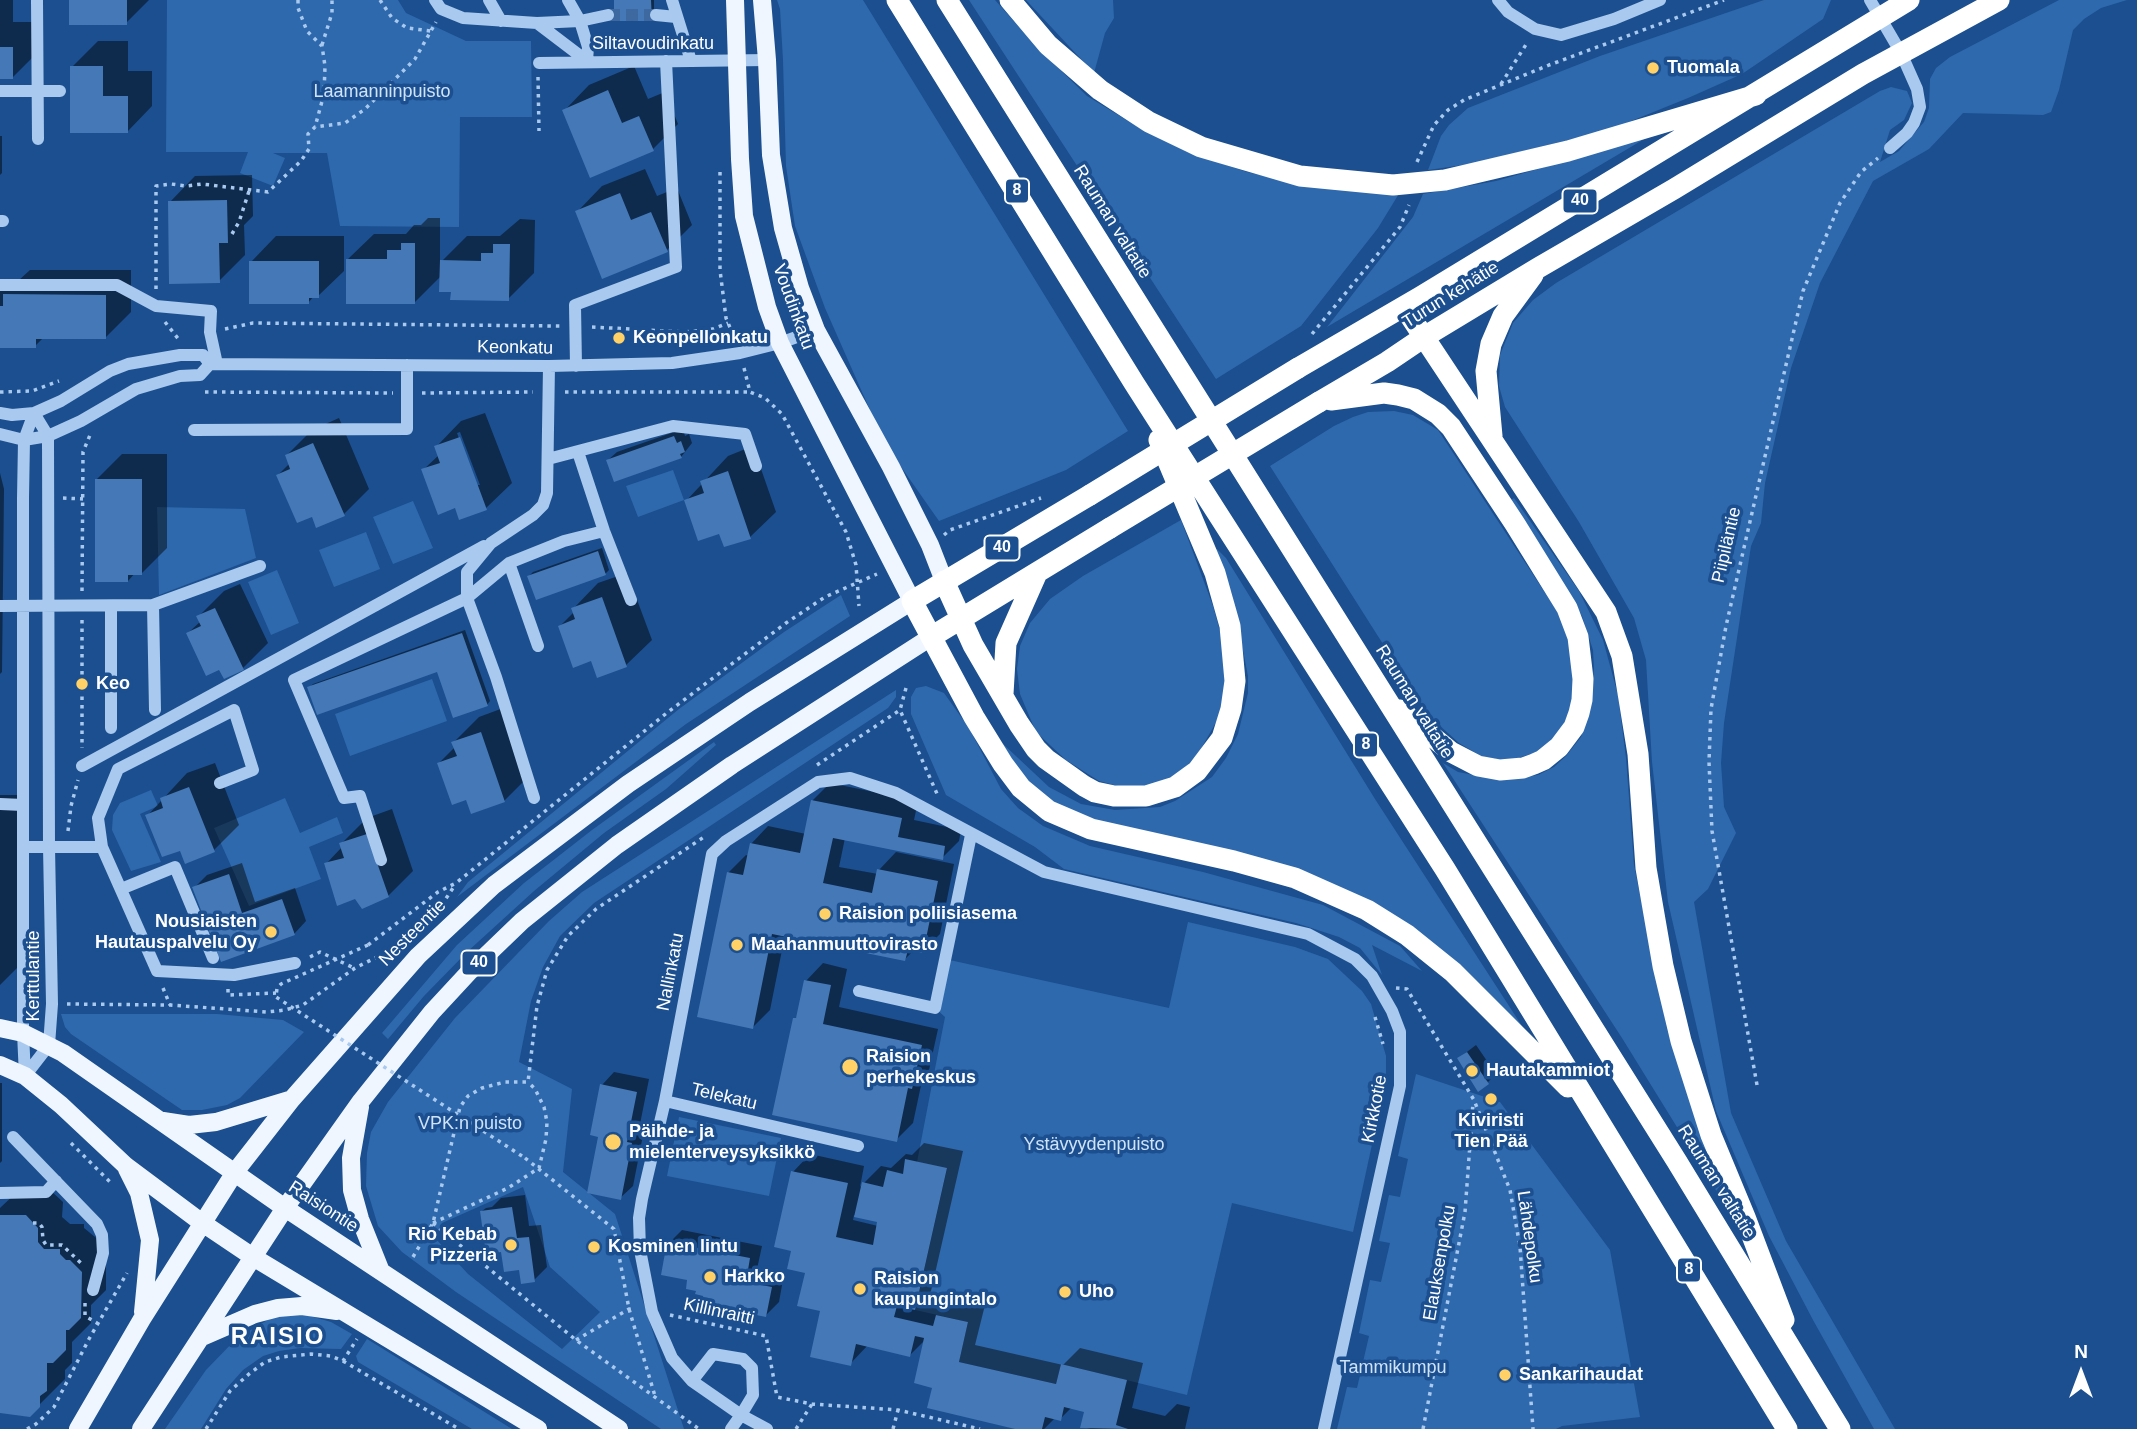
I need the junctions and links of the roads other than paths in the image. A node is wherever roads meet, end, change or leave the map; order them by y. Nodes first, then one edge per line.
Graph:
1 (37, 0) edge
2 (489, 0) edge
3 (585, 0) edge
4 (673, 0) edge
5 (736, 0) edge
6 (762, 0) edge
7 (897, 0) edge
8 (947, 0) edge
9 (1010, 0) edge
10 (1499, 0) edge
11 (1660, 0) edge
12 (1909, 0) edge
13 (1999, 0) edge
14 (570, 4) edge
15 (438, 5) edge
16 (1875, 9) edge
17 (608, 15) tunnel mouth
18 (656, 15) tunnel mouth
19 (676, 17) junction
20 (501, 21) junction
21 (580, 21) junction
22 (537, 23) junction
23 (1900, 53) junction
24 (739, 60) junction
25 (767, 60) junction
26 (587, 61) junction
27 (666, 61) junction
28 (691, 61) junction
29 (539, 63) road end
30 (37, 90) junction
31 (0, 91) edge
32 (60, 91) dead end
33 (1756, 95) junction
34 (38, 139) dead end
35 (1890, 148) road end
36 (1538, 268) junction
37 (0, 285) edge
38 (1404, 307) junction
39 (816, 330) junction
40 (1423, 337) junction
41 (780, 343) junction
42 (214, 363) junction
43 (407, 365) junction
44 (549, 366) junction
45 (576, 366) junction
46 (1134, 383) junction
47 (1319, 402) junction
48 (34, 413) junction
49 (0, 414) edge
50 (194, 430) dead end
51 (0, 434) edge
52 (48, 436) junction
53 (24, 440) junction
54 (1492, 441) junction
55 (578, 452) junction
56 (548, 459) junction
57 (756, 466) dead end
58 (604, 531) junction
59 (491, 543) junction
60 (509, 563) junction
61 (260, 566) dead end
62 (1037, 573) junction
63 (944, 581) junction
64 (467, 598) junction
65 (631, 600) dead end
66 (912, 601) junction
67 (23, 605) junction
68 (50, 605) junction
69 (153, 605) junction
70 (0, 606) edge
71 (111, 606) junction
72 (960, 619) junction
73 (931, 636) junction
74 (538, 646) dead end
75 (1003, 697) junction
76 (1384, 698) junction
77 (155, 710) dead end
78 (111, 728) dead end
79 (82, 766) road end
80 (220, 783) dead end
81 (534, 798) dead end
82 (0, 804) edge
83 (23, 805) junction
84 (971, 835) junction
85 (23, 847) junction
86 (49, 847) junction
87 (102, 848) junction
88 (381, 860) dead end
89 (1044, 873) joint
90 (121, 889) junction
91 (213, 958) dead end
92 (295, 962) road end
93 (859, 991) dead end
94 (0, 1028) edge
95 (23, 1033) junction
96 (49, 1045) junction
97 (0, 1065) edge
98 (25, 1076) junction
99 (292, 1098) junction
100 (361, 1101) junction
101 (665, 1101) junction
102 (1592, 1110) junction
103 (159, 1120) junction
104 (13, 1137) dead end
105 (858, 1146) dead end
106 (126, 1166) junction
107 (235, 1172) junction
108 (56, 1181) junction
109 (0, 1193) edge
110 (285, 1208) junction
111 (201, 1223) junction
112 (253, 1257) junction
113 (380, 1269) junction
114 (89, 1291) road end
115 (347, 1313) junction
116 (142, 1319) junction
117 (202, 1337) junction
118 (1802, 1367) junction
119 (692, 1381) junction
120 (741, 1415) junction
121 (78, 1429) edge
122 (141, 1429) edge
123 (538, 1429) edge
124 (619, 1429) edge
125 (731, 1429) edge
126 (767, 1429) edge
127 (1324, 1429) edge
128 (1787, 1429) edge
129 (1840, 1429) edge

1 - 30 street
2 - 20 street
3 - 14 street
4 - 19 street
5 - 24 main road, Voudinkatu
6 - 25 main road, Voudinkatu
7 - 46 highway, 8
8 - 76 highway, Rauman valtatie / 8
9 - 33 highway
10 - 11 street
12 - 16 highway, Turun kehätie / 40
13 - 23 highway, Turun kehätie / 40
14 - 21 street
15 - 20 street
16 - 23 street
16 - 33 highway, Turun kehätie / 40
17 - 21 street
18 - 19 street
19 - 28 street
20 - 22 street
21 - 22 street
21 - 26 street
22 - 26 street
23 - 35 street
23 - 36 highway, Turun kehätie / 40
24 - 25 street, Siltavoudinkatu
24 - 28 street, Siltavoudinkatu
24 - 41 main road, Voudinkatu
25 - 39 main road, Voudinkatu
26 - 27 street, Siltavoudinkatu
26 - 29 street, Siltavoudinkatu
27 - 28 street, Siltavoudinkatu
27 - 45 street
30 - 31 street
30 - 32 street
30 - 34 street
33 - 38 highway, Turun kehätie / 40
36 - 40 highway, Turun kehätie / 40
36 - 54 highway
37 - 42 street
38 - 40 highway
38 - 63 highway, Turun kehätie / 40, bridge
39 - 41 street, Keonkatu
39 - 63 main road, Voudinkatu
40 - 47 highway, Turun kehätie / 40
40 - 54 highway
41 - 45 street, Keonkatu
41 - 66 main road, Voudinkatu
42 - 43 street, Keonkatu
42 - 48 street, Keonkatu
42 - 52 street, Keonkatu
43 - 44 street, Keonkatu
43 - 50 street
44 - 45 street, Keonkatu
44 - 56 street
46 - 75 highway
46 - 102 highway, 8
47 - 62 highway, Turun kehätie / 40, bridge
47 - 76 highway
48 - 49 street
48 - 52 street
48 - 53 street
51 - 53 street
52 - 53 street, Keonkatu
52 - 68 street, Kerttulantie
53 - 67 street, Kerttulantie
54 - 118 highway
55 - 56 street
55 - 57 street
55 - 58 street
56 - 59 street
58 - 60 street
58 - 65 street
59 - 64 street
59 - 79 street
60 - 64 street
60 - 74 street
61 - 69 street
62 - 72 highway, Turun kehätie / 40
62 - 75 highway
63 - 66 highway, Turun kehätie / 40
63 - 72 highway
64 - 81 street
64 - 88 street
66 - 73 highway
66 - 99 main road, Nesteentie / 40
67 - 68 street
67 - 70 street
67 - 83 street, Kerttulantie
68 - 71 street
68 - 86 street, Kerttulantie
69 - 71 street
69 - 77 street
71 - 78 street
72 - 73 highway, Turun kehätie / 40
72 - 75 highway
73 - 100 main road, 40
73 - 102 highway
76 - 118 highway, Rauman valtatie / 8
80 - 87 street
82 - 83 street
83 - 85 street, Kerttulantie
84 - 89 street, Nallinkatu
84 - 93 street
84 - 101 street, Nallinkatu
85 - 86 street
85 - 95 street, Kerttulantie
86 - 87 street
86 - 96 street, Kerttulantie
87 - 90 street
89 - 127 street, Kirkkotie
90 - 91 street
90 - 92 street
94 - 95 main road, Raisiontie
95 - 96 main road, Raisiontie
95 - 98 street, Kerttulantie
96 - 98 street, Kerttulantie
96 - 103 main road, Raisiontie
97 - 98 main road
98 - 106 main road
99 - 103 main road
99 - 107 main road, Nesteentie / 40
100 - 110 main road, 40
100 - 113 main road
101 - 105 street, Telekatu
101 - 119 street, Nallinkatu
102 - 128 highway, 8
103 - 107 main road, Raisiontie
104 - 108 street
106 - 111 main road
106 - 116 main road
107 - 110 main road, Raisiontie
107 - 111 main road, Nesteentie / 40
108 - 109 street
108 - 114 street
110 - 112 main road, 40
110 - 113 main road, Raisiontie
111 - 112 main road
111 - 116 main road, Nesteentie / 40
112 - 115 main road
112 - 117 main road, 40
113 - 124 main road, Raisiontie
115 - 117 main road
115 - 123 main road
116 - 121 main road, Nesteentie / 40
117 - 122 main road, 40
118 - 129 highway, Rauman valtatie / 8
119 - 120 street, Nallinkatu
119 - 120 street
120 - 125 street
120 - 126 street, Nallinkatu

